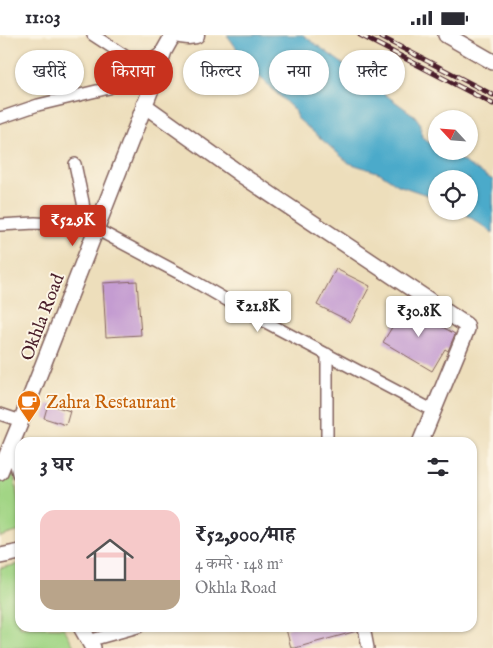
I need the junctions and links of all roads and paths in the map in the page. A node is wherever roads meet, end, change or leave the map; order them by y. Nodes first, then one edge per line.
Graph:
1 (93, 35) edge
2 (172, 35) edge
3 (180, 35) edge
4 (196, 35) edge
5 (446, 35) edge
6 (116, 50) edge
7 (164, 50) edge
8 (493, 62) edge
9 (94, 92) edge
10 (148, 95) edge
11 (144, 105) junction
12 (0, 118) edge
13 (75, 164) dead end
14 (0, 225) edge
15 (91, 227) junction
16 (327, 354) junction
17 (434, 411) junction
18 (0, 414) edge
19 (21, 421) junction
20 (327, 437) edge
21 (423, 437) edge
22 (11, 447) junction
23 (15, 456) edge
24 (0, 472) edge
25 (15, 553) edge
26 (0, 556) edge
27 (117, 632) edge
28 (365, 632) edge
29 (88, 639) edge
30 (368, 648) edge

1 - 6 street
2 - 7 street, Okhla Road
3 - 4 main road
5 - 8 street
9 - 12 street
10 - 11 street, Okhla Road
11 - 15 street, Okhla Road
11 - 17 street
13 - 15 street
14 - 15 street
15 - 16 street
15 - 19 street, Okhla Road
16 - 17 street
16 - 20 street
17 - 21 street
18 - 19 street
19 - 22 street, Okhla Road
22 - 23 street
22 - 24 street, Okhla Road
25 - 26 street
27 - 29 street
28 - 30 street

